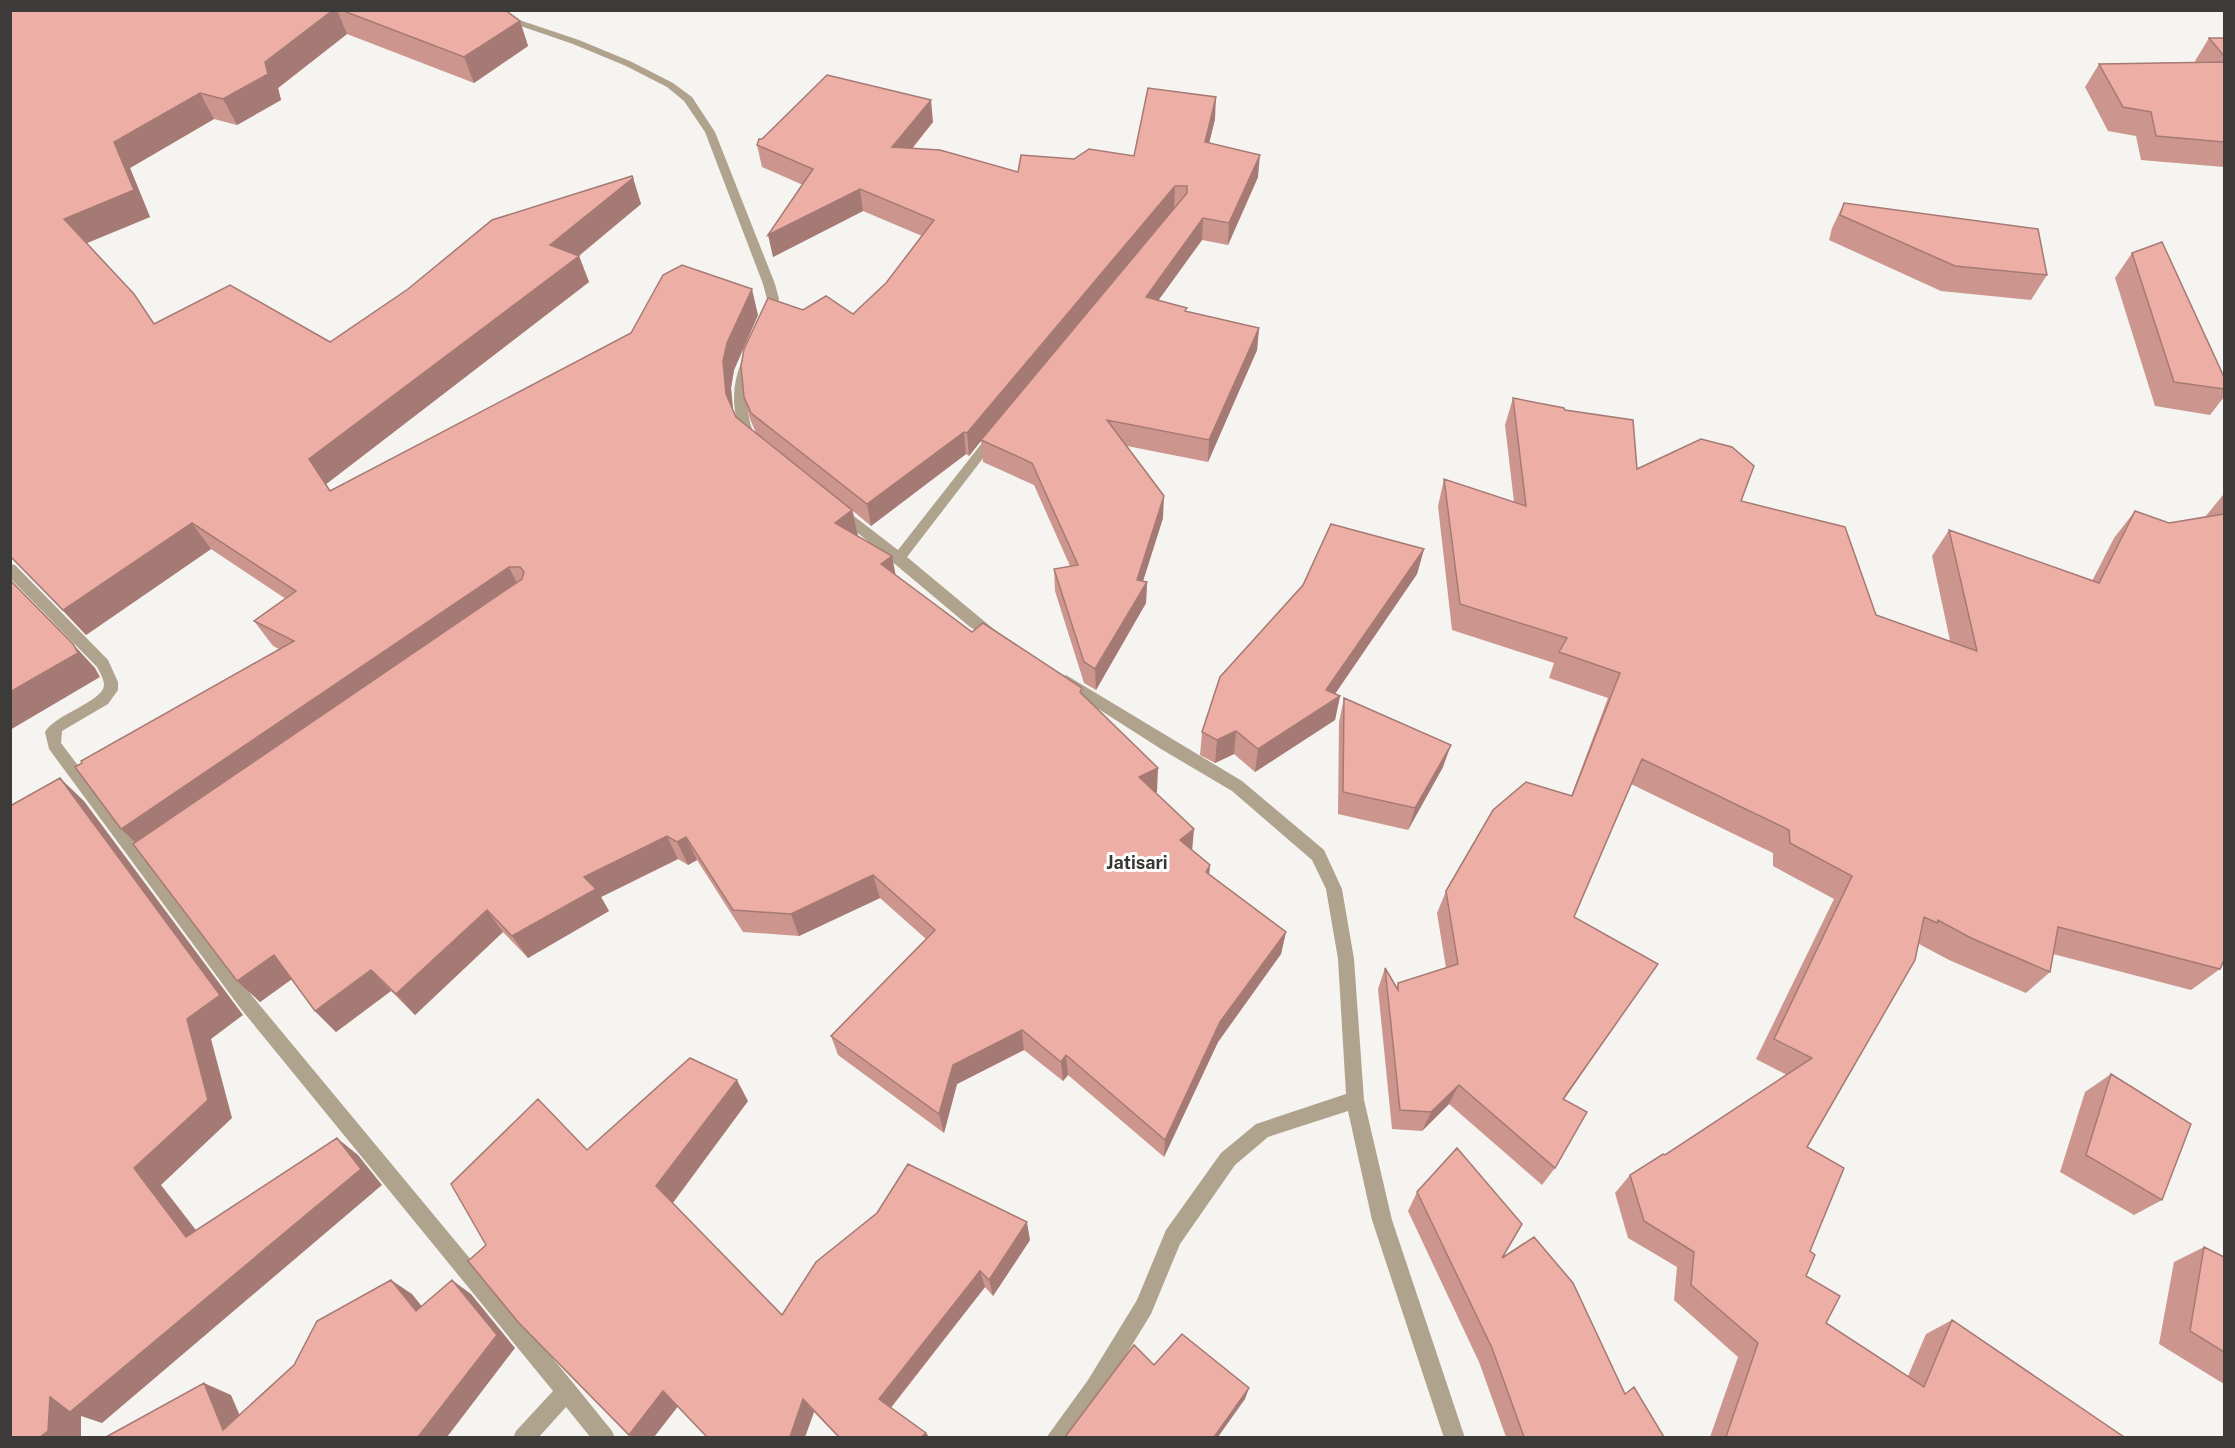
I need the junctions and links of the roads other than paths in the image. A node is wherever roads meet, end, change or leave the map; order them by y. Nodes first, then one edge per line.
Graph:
1 (478, 10) edge
2 (1005, 423) edge
3 (758, 447) edge
4 (828, 503) edge
5 (899, 558) junction
6 (10, 569) edge
7 (1005, 642) edge
8 (1053, 673) edge
9 (1355, 1100) junction
10 (567, 1391) junction
11 (523, 1437) edge
12 (605, 1437) edge
13 (1056, 1437) edge
14 (1455, 1437) edge

1 - 3 street
2 - 5 street
4 - 5 street
5 - 7 street
6 - 10 street
8 - 9 street
9 - 13 street
9 - 14 street
10 - 11 street
10 - 12 street

